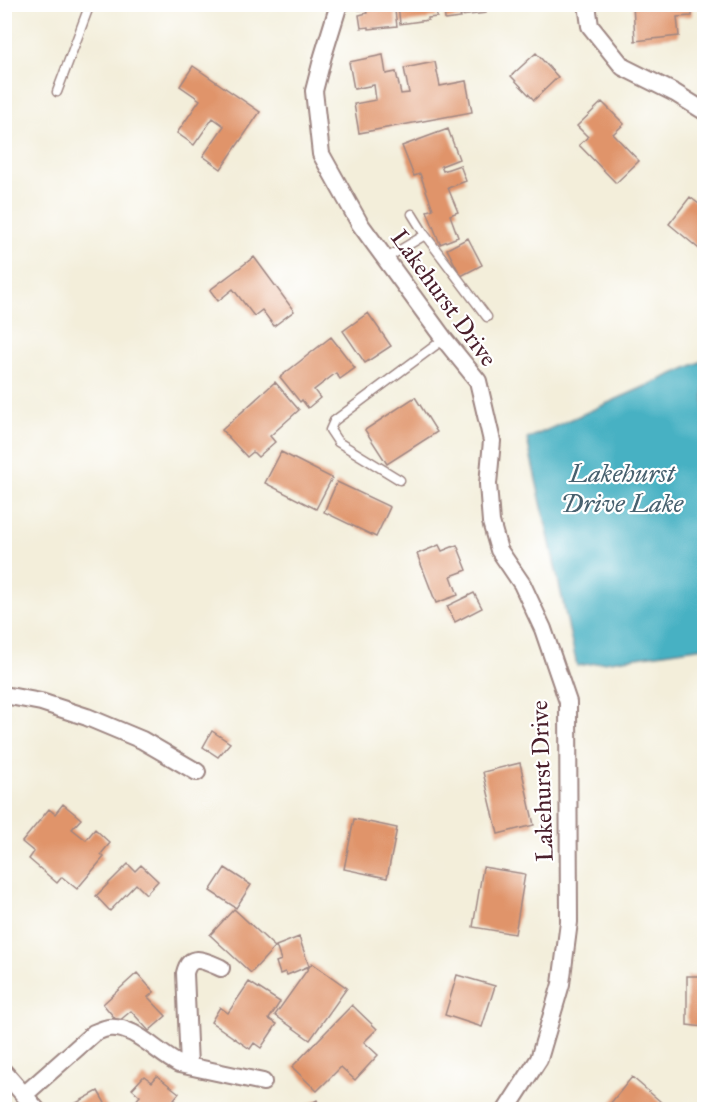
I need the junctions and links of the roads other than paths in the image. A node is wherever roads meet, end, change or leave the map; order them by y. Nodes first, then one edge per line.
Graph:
1 (90, 4) edge
2 (339, 4) edge
3 (587, 4) edge
4 (57, 92) dead end
5 (705, 111) edge
6 (412, 214) dead end
7 (425, 235) junction
8 (385, 259) junction
9 (487, 317) dead end
10 (444, 339) junction
11 (400, 480) dead end
12 (4, 695) edge
13 (197, 772) dead end
14 (221, 968) dead end
15 (189, 1066) junction
16 (4, 1072) edge
17 (263, 1082) dead end
18 (24, 1095) junction
19 (37, 1110) edge
20 (506, 1110) edge

1 - 4 lane
2 - 8 street, Lakehurst Drive
3 - 5 street
6 - 7 lane
7 - 8 lane
7 - 9 lane
8 - 10 street, Lakehurst Drive
10 - 11 lane
10 - 20 street, Lakehurst Drive
12 - 13 street
14 - 15 street
15 - 17 street
15 - 18 street
16 - 18 street
18 - 19 street

